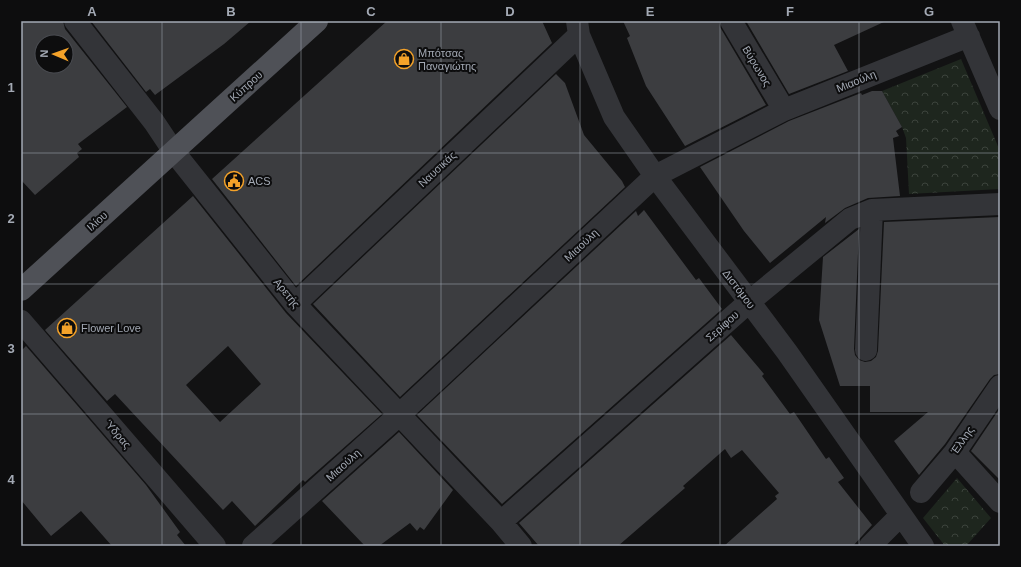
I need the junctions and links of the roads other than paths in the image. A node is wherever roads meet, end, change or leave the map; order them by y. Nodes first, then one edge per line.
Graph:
1 (75, 21) edge
2 (318, 21) edge
3 (730, 21) edge
4 (578, 28) edge
5 (966, 28) edge
6 (1000, 109) edge
7 (784, 110) junction
8 (174, 152) junction
9 (655, 176) junction
10 (1000, 204) edge
11 (872, 210) junction
12 (21, 290) edge
13 (749, 302) junction
14 (295, 304) junction
15 (21, 321) edge
16 (866, 350) dead end
17 (1000, 386) edge
18 (399, 415) junction
19 (955, 452) junction
20 (921, 492) dead end
21 (1000, 502) edge
22 (901, 515) junction
23 (501, 522) junction
24 (214, 546) edge
25 (253, 546) edge
26 (521, 546) edge
27 (870, 546) edge
28 (924, 546) edge

1 - 8 street, Αρετής
2 - 8 main road, Κύπρου
3 - 7 street, Βύρωνος
4 - 9 street, Διστόμου
4 - 14 street, Ναυσικάς
5 - 6 street
5 - 7 street, Μιαούλη
7 - 9 street, Μιαούλη
8 - 12 main road, Ιλίου
8 - 14 street, Αρετής
9 - 13 street, Διστόμου
9 - 18 street, Μιαούλη
10 - 11 street, Σερίφου
11 - 13 street, Σερίφου
11 - 16 street
13 - 22 street, Διστόμου
13 - 23 street, Σερίφου
14 - 18 street, Αρετής
15 - 24 street, Ύδρας
17 - 19 street, Έλλης
18 - 23 street, Αρετής
18 - 25 street, Μιαούλη
19 - 20 street, Έλλης
19 - 21 street
22 - 27 street
22 - 28 street, Διστόμου
23 - 26 street, Αρετής

